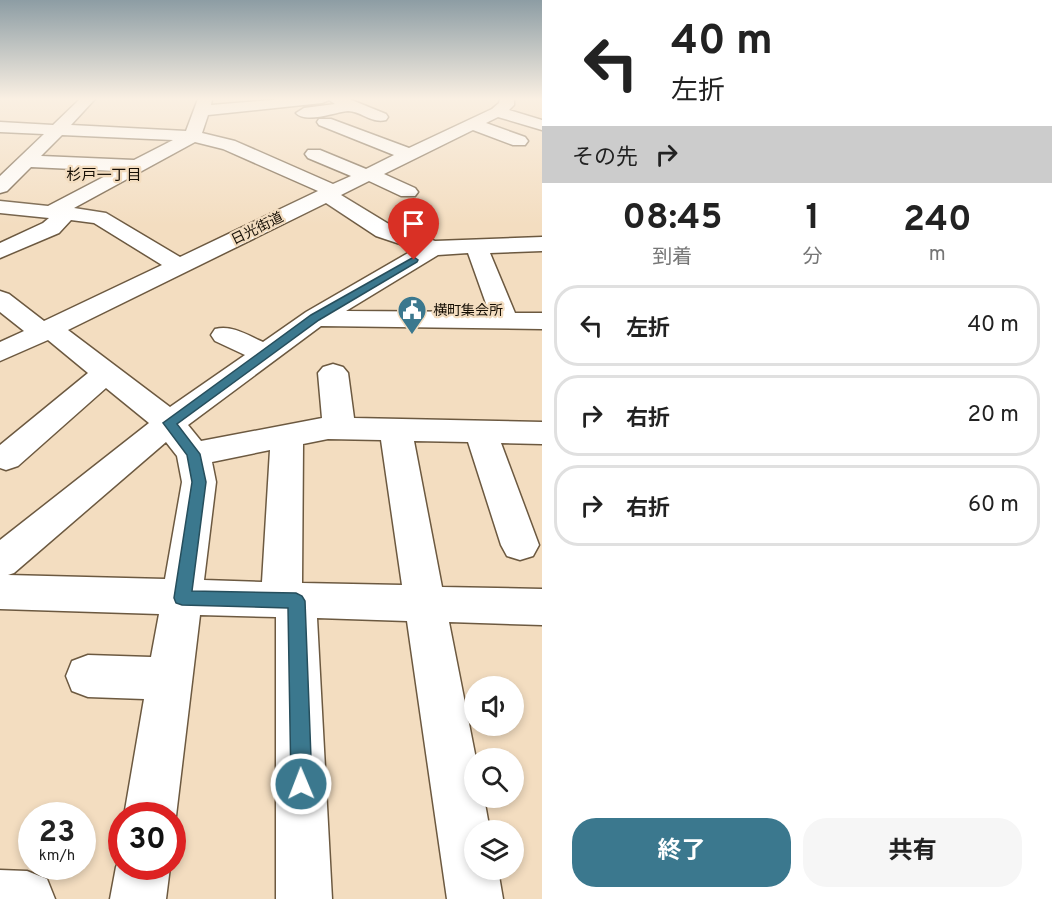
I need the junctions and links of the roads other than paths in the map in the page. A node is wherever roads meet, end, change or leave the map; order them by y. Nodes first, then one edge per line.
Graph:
1 (46, 141) edge
2 (184, 141) edge
3 (213, 141) edge
4 (374, 141) edge
5 (436, 141) edge
6 (339, 149) dead end
7 (314, 154) dead end
8 (408, 154) junction
9 (25, 161) junction
10 (137, 166) junction
11 (373, 172) junction
12 (0, 187) edge
13 (408, 192) dead end
14 (330, 193) junction
15 (0, 207) edge
16 (59, 212) junction
17 (542, 244) edge
18 (476, 246) junction
19 (434, 248) junction
20 (0, 251) edge
21 (179, 266) junction
22 (0, 299) edge
23 (315, 318) junction
24 (505, 320) junction
25 (542, 321) edge
26 (29, 324) edge
27 (225, 335) dead end
28 (0, 353) edge
29 (265, 354) junction
30 (106, 373) junction
31 (333, 373) dead end
32 (169, 423) junction
33 (339, 429) junction
34 (396, 430) junction
35 (481, 432) junction
36 (287, 437) junction
37 (539, 441) edge
38 (193, 454) junction
39 (6, 458) dead end
40 (520, 545) dead end
41 (0, 562) edge
42 (0, 592) edge
43 (182, 598) junction
44 (289, 601) junction
45 (427, 604) junction
46 (542, 607) edge
47 (88, 676) dead end
48 (170, 680) junction
49 (152, 802) edge
50 (141, 880) edge
51 (0, 898) edge
52 (27, 899) edge
53 (138, 899) edge
54 (304, 899) edge
55 (475, 899) edge

1 - 9 street
2 - 10 street
3 - 14 street
4 - 8 street
5 - 8 street, 日光街道
6 - 11 street
7 - 11 street
8 - 11 street, 日光街道
9 - 10 street
9 - 12 street
10 - 16 street
11 - 13 street
11 - 14 street, 日光街道
14 - 19 street
14 - 21 street, 日光街道
15 - 16 street
16 - 20 street
16 - 21 street
17 - 18 street
18 - 19 street
18 - 24 street
19 - 23 street
21 - 26 street, 日光街道
22 - 26 street
23 - 24 street
23 - 29 street
24 - 25 street
26 - 28 street, 日光街道
26 - 30 street
27 - 29 street
29 - 32 street
30 - 32 street
30 - 39 street
31 - 33 street
32 - 38 street
32 - 41 street
33 - 34 street
33 - 36 street
34 - 35 street
34 - 45 street
35 - 37 street
35 - 40 street
36 - 38 street
36 - 44 street
38 - 43 street
42 - 43 street
43 - 44 street
43 - 48 street
44 - 45 street
44 - 54 street
45 - 46 street
45 - 55 street
47 - 48 street
48 - 49 street
50 - 53 street
51 - 52 street

